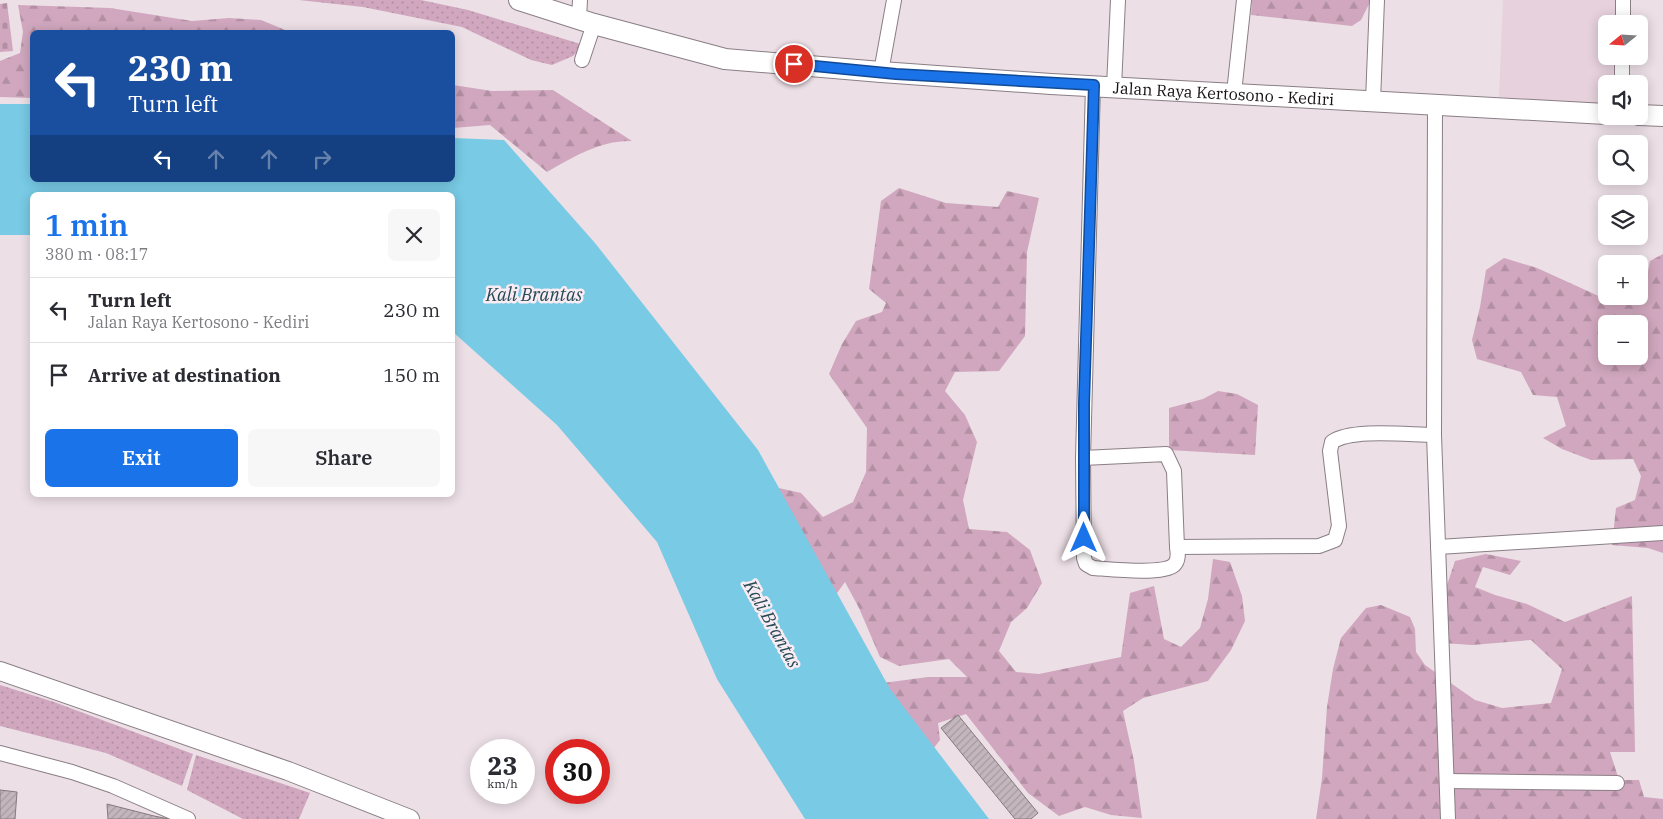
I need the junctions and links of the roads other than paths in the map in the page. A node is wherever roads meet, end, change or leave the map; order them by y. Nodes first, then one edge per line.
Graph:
1 (519, 0) edge
2 (894, 0) edge
3 (1118, 0) edge
4 (1244, 0) edge
5 (1377, 0) edge
6 (1623, 0) edge
7 (584, 14) edge
8 (1623, 15) edge
9 (582, 60) dead end
10 (880, 72) junction
11 (1094, 85) junction
12 (1114, 87) junction
13 (1234, 92) junction
14 (1373, 101) junction
15 (1435, 105) junction
16 (1598, 114) edge
17 (1648, 115) edge
18 (1663, 116) edge
19 (1434, 435) junction
20 (1083, 458) junction
21 (1663, 533) edge
22 (1177, 546) junction
23 (1438, 547) junction
24 (0, 671) edge
25 (0, 753) edge
26 (1447, 781) junction
27 (1617, 784) dead end
28 (386, 814) edge
29 (188, 819) edge
30 (410, 819) edge
31 (1448, 819) edge

1 - 7 highway, Jalan Raya Kertosono - Kediri
2 - 10 street
3 - 12 street
4 - 13 street
5 - 14 street
6 - 8 street
7 - 9 street
7 - 10 highway, Jalan Raya Kertosono - Kediri
10 - 11 highway, Jalan Raya Kertosono - Kediri
11 - 12 highway, Jalan Raya Kertosono - Kediri
11 - 20 street
12 - 13 highway, Jalan Raya Kertosono - Kediri
13 - 14 highway, Jalan Raya Kertosono - Kediri
14 - 15 highway, Jalan Raya Kertosono - Kediri
15 - 16 highway, Jalan Raya Kertosono - Kediri
15 - 19 street
17 - 18 highway
19 - 22 street
19 - 23 street
20 - 22 street
20 - 22 street
21 - 23 street
23 - 26 street
24 - 28 main road
25 - 29 street
26 - 27 street
26 - 31 street
28 - 30 main road

